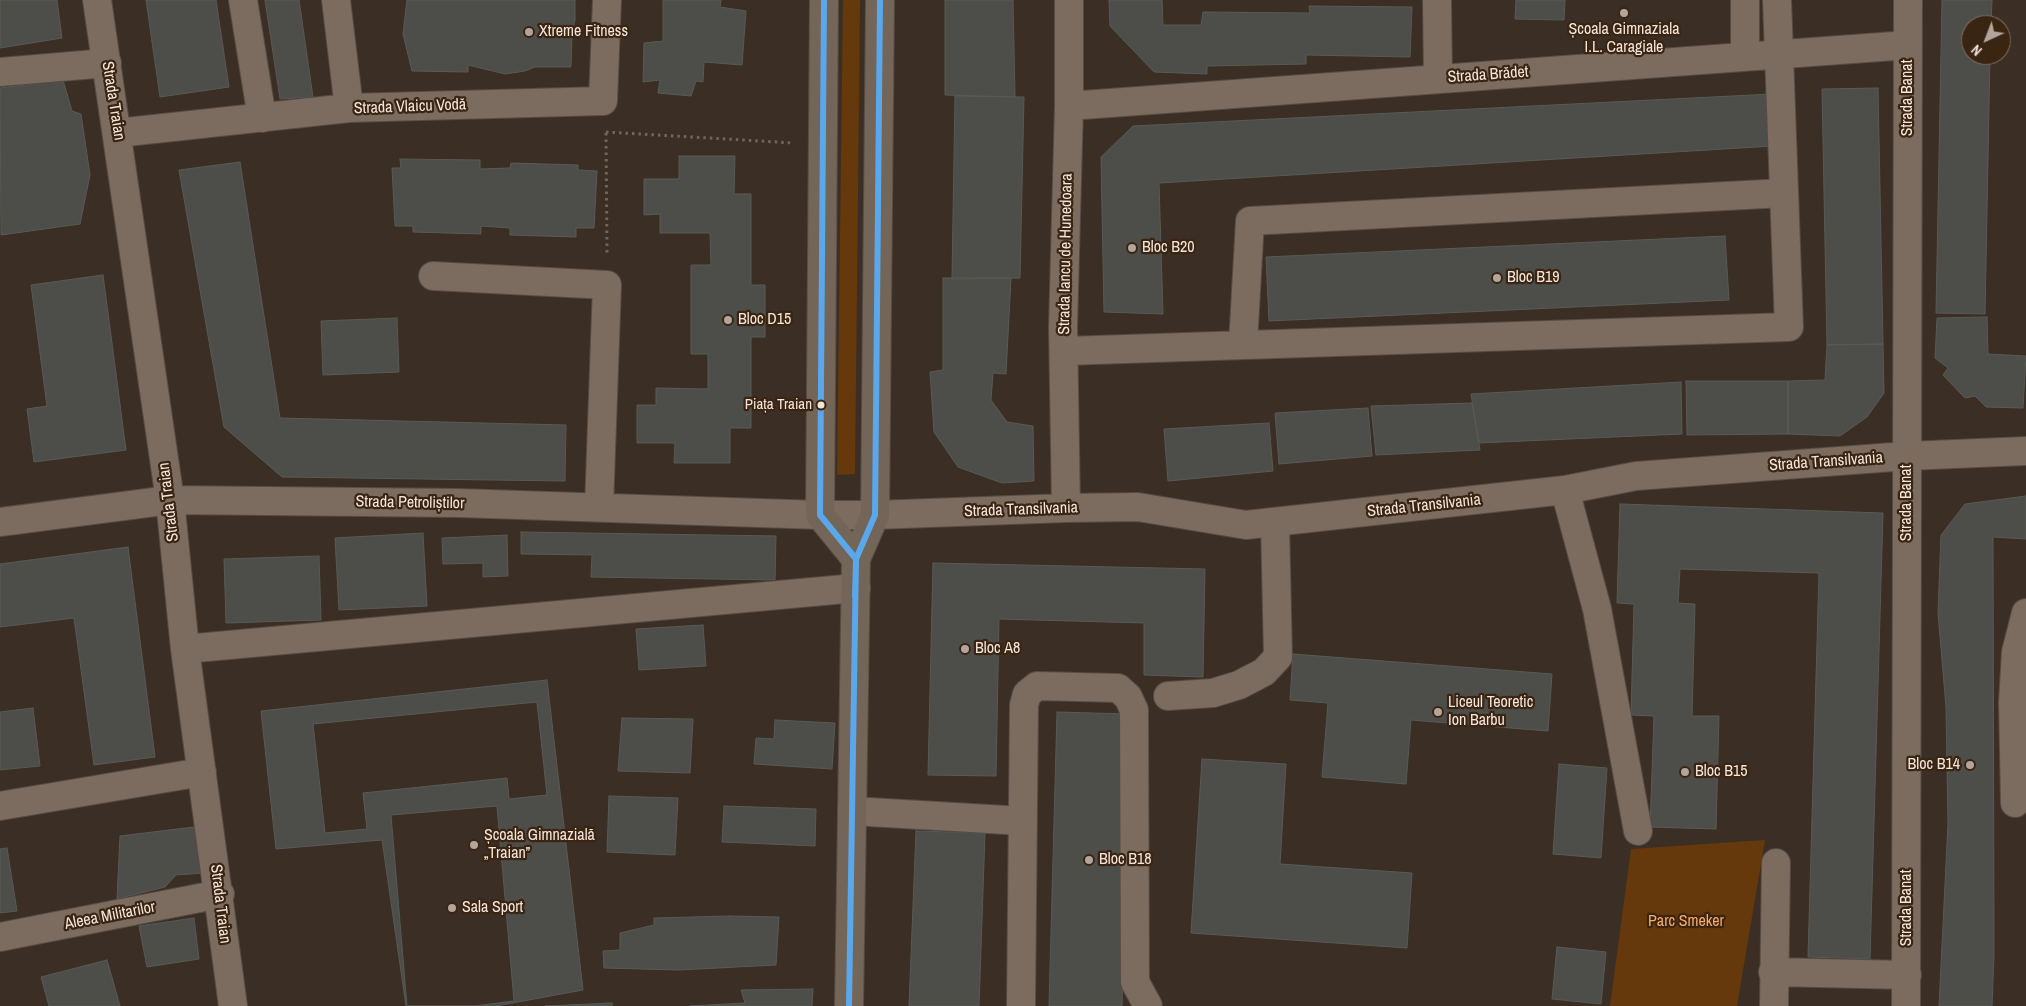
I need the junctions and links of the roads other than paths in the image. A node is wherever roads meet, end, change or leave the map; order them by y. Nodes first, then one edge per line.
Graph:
1 (97, 0) edge
2 (243, 0) edge
3 (336, 0) edge
4 (607, 0) edge
5 (824, 0) edge
6 (880, 0) edge
7 (1069, 0) edge
8 (1436, 0) edge
9 (1745, 0) edge
10 (1777, 0) edge
11 (1908, 0) edge
12 (1908, 45) junction
13 (1779, 54) junction
14 (1745, 57) junction
15 (107, 62) junction
16 (0, 72) edge
17 (1438, 78) junction
18 (1069, 106) junction
19 (349, 108) junction
20 (262, 118) junction
21 (117, 133) junction
22 (1784, 193) junction
23 (433, 276) dead end
24 (1243, 344) junction
25 (1065, 350) junction
26 (2026, 451) edge
27 (1907, 456) junction
28 (1565, 490) junction
29 (170, 500) junction
30 (599, 507) junction
31 (1066, 508) junction
32 (820, 515) junction
33 (875, 515) junction
34 (0, 522) edge
35 (1275, 522) junction
36 (856, 559) junction
37 (856, 588) junction
38 (2026, 613) edge
39 (185, 649) junction
40 (1168, 696) dead end
41 (2020, 702) edge
42 (202, 772) junction
43 (2015, 803) dead end
44 (0, 806) edge
45 (852, 811) junction
46 (1023, 821) junction
47 (1638, 830) dead end
48 (1776, 863) dead end
49 (220, 894) junction
50 (0, 937) edge
51 (1774, 972) junction
52 (1907, 975) junction
53 (233, 1006) edge
54 (849, 1006) edge
55 (1022, 1006) edge
56 (1148, 1006) edge
57 (1774, 1006) edge
58 (1906, 1006) edge

1 - 15 street, Strada Traian
2 - 20 street
3 - 19 street
4 - 19 street, Strada Vlaicu Vodă
5 - 32 main road
6 - 33 main road
7 - 18 street, Strada Iancu de Hunedoara
8 - 17 street
9 - 14 street
10 - 13 street
11 - 12 street, Strada Banat
12 - 13 street, Strada Brădet
12 - 27 street, Strada Banat
13 - 14 street, Strada Brădet
13 - 22 street
14 - 17 street, Strada Brădet
15 - 16 street
15 - 21 street, Strada Traian
17 - 18 street, Strada Brădet
18 - 25 street, Strada Iancu de Hunedoara
19 - 20 street, Strada Vlaicu Vodă
20 - 21 street, Strada Vlaicu Vodă
21 - 29 street, Strada Traian
22 - 24 street
22 - 24 street
23 - 30 street
24 - 25 street
25 - 31 street, Strada Iancu de Hunedoara
26 - 27 street, Strada Transilvania
27 - 28 street, Strada Transilvania
27 - 52 street, Strada Banat
28 - 35 street, Strada Transilvania
28 - 47 street
29 - 30 street, Strada Petroliștilor
29 - 34 street, Strada Petroliștilor
29 - 39 street, Strada Traian
30 - 32 street, Strada Petroliștilor
31 - 33 street, Strada Transilvania
31 - 35 street, Strada Transilvania
32 - 33 street, Strada Transilvania
32 - 36 main road
33 - 36 main road
35 - 40 street
36 - 37 main road
37 - 39 street
37 - 45 main road
38 - 41 street
39 - 42 street, Strada Traian
41 - 43 street
42 - 44 street
42 - 49 street, Strada Traian
45 - 46 street
45 - 54 main road
46 - 55 street
46 - 56 street
48 - 51 street
49 - 50 street, Aleea Militarilor
49 - 53 street, Strada Traian
51 - 52 street
51 - 57 street
52 - 58 street, Strada Banat

